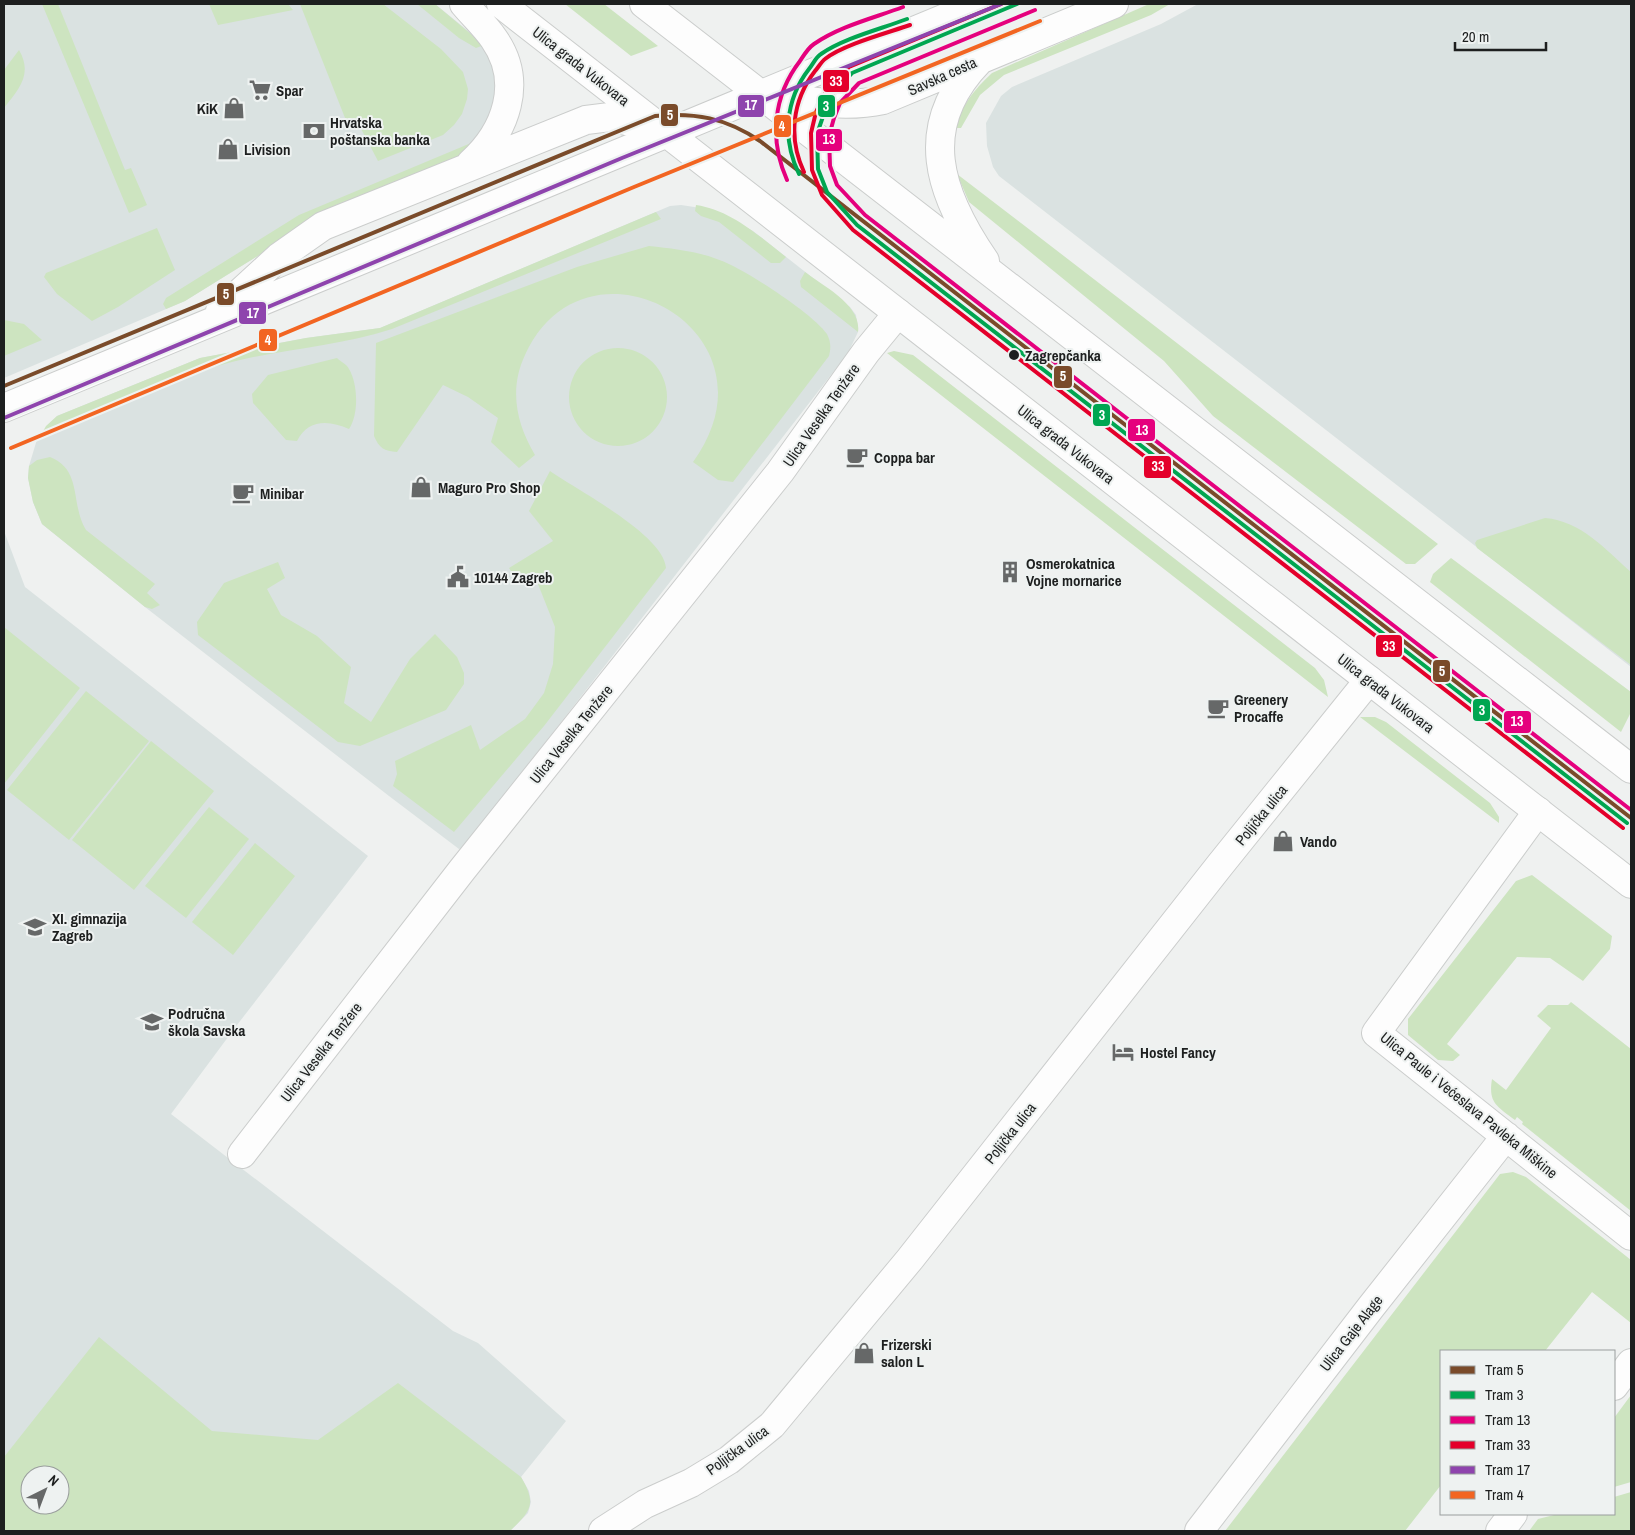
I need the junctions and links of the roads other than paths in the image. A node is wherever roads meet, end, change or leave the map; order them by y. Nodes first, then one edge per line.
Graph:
1 (464, 4) edge
2 (501, 4) edge
3 (644, 4) edge
4 (979, 4) edge
5 (1114, 4) edge
6 (981, 59) junction
7 (760, 94) junction
8 (667, 133) junction
9 (464, 168) junction
10 (996, 277) junction
11 (898, 313) junction
12 (209, 323) junction
13 (4, 408) edge
14 (1369, 680) junction
15 (1631, 769) edge
16 (1538, 811) junction
17 (1631, 884) edge
18 (1506, 1136) junction
19 (242, 1154) dead end
20 (1631, 1236) edge
21 (1631, 1363) edge
22 (1615, 1385) edge
23 (1512, 1515) edge
24 (602, 1531) edge
25 (1199, 1531) edge
26 (1500, 1531) edge

1 - 9 main road
2 - 8 main road, Ulica grada Vukovara
3 - 7 main road
4 - 7 main road
5 - 6 main road, Savska cesta
6 - 7 main road, Savska cesta
6 - 10 main road
7 - 8 main road
7 - 10 main road
8 - 9 main road
8 - 11 main road, Ulica grada Vukovara
8 - 12 main road
9 - 12 main road
10 - 15 main road
11 - 14 main road, Ulica grada Vukovara
11 - 19 main road, Ulica Veselka Tenžere
12 - 13 main road
14 - 16 main road, Ulica grada Vukovara
14 - 24 main road, Poljička ulica
16 - 17 main road, Ulica grada Vukovara
16 - 18 main road, Ulica Paule i Većeslava Pavleka Miškine
18 - 20 main road, Ulica Paule i Većeslava Pavleka Miškine
18 - 25 main road, Ulica Gaje Alage
21 - 22 main road
23 - 26 main road

